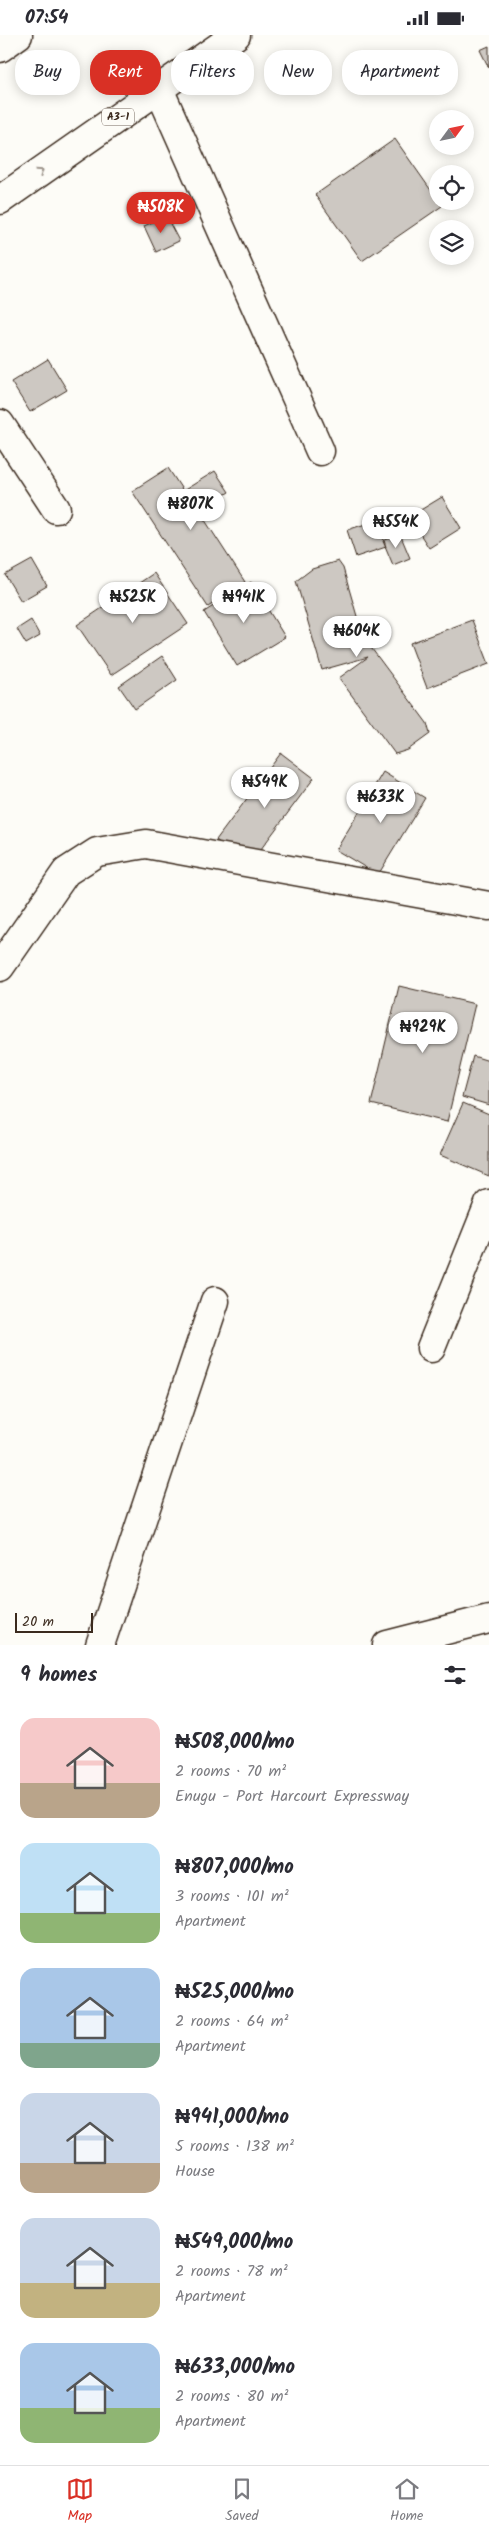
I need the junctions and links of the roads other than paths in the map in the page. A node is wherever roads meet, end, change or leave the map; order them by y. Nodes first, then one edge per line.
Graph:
1 (236, 35) edge
2 (161, 88) edge
3 (161, 93) edge
4 (150, 95) edge
5 (0, 200) edge
6 (0, 424) edge
7 (320, 451) dead end
8 (56, 509) dead end
9 (489, 906) edge
10 (0, 967) edge
11 (489, 1204) edge
12 (215, 1301) dead end
13 (430, 1348) dead end
14 (489, 1619) edge
15 (100, 1645) edge
16 (387, 1645) edge

1 - 2 main road, A3-1
3 - 7 main road
5 -> 4 main road, A3-1
6 - 8 main road
9 - 10 main road
11 - 13 main road
12 - 15 main road
14 - 16 main road

